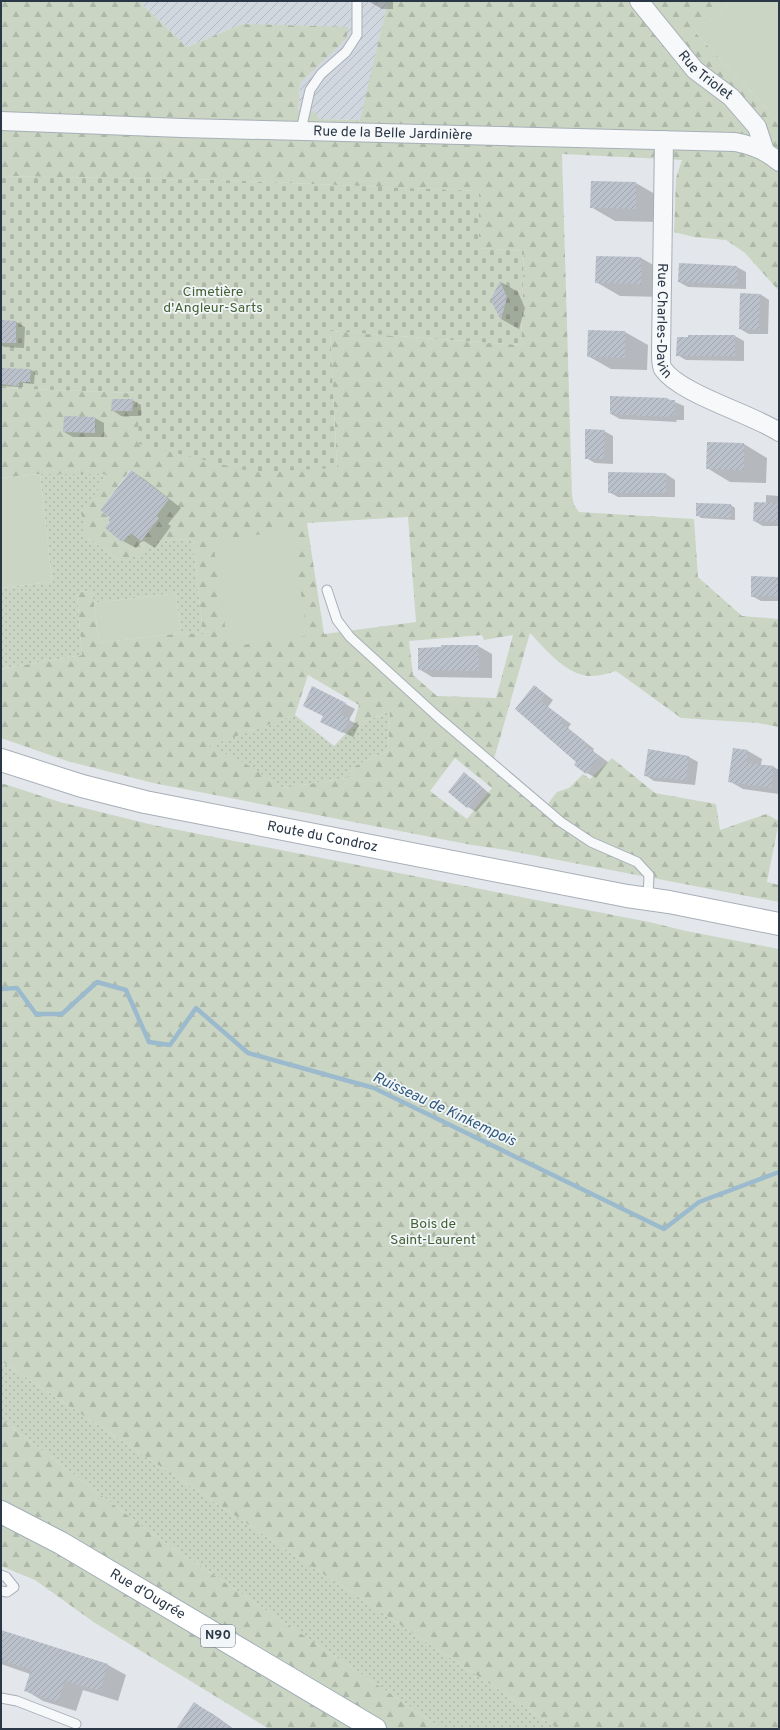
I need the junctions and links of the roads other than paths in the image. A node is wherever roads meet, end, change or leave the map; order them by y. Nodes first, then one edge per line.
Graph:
1 (357, 1) edge
2 (639, 1) edge
3 (1, 121) edge
4 (301, 130) junction
5 (664, 140) junction
6 (772, 157) edge
7 (779, 432) edge
8 (327, 590) dead end
9 (1, 760) edge
10 (648, 899) junction
11 (779, 924) edge
12 (1, 1512) edge
13 (1, 1575) edge
14 (1, 1591) edge
15 (1, 1698) edge
16 (76, 1724) dead end
17 (375, 1729) edge

1 - 4 lane
2 - 6 street, Rue Triolet
3 - 4 street, Rue de la Belle Jardinière
4 - 5 street, Rue de la Belle Jardinière
5 - 6 street, Rue de la Belle Jardinière
5 - 7 street, Rue Charles-Davin
8 - 10 lane
9 - 10 main road, Route du Condroz
10 - 11 main road, Route du Condroz
12 - 17 main road, Rue d'Ougrée / N90
13 - 14 lane
15 - 16 lane

